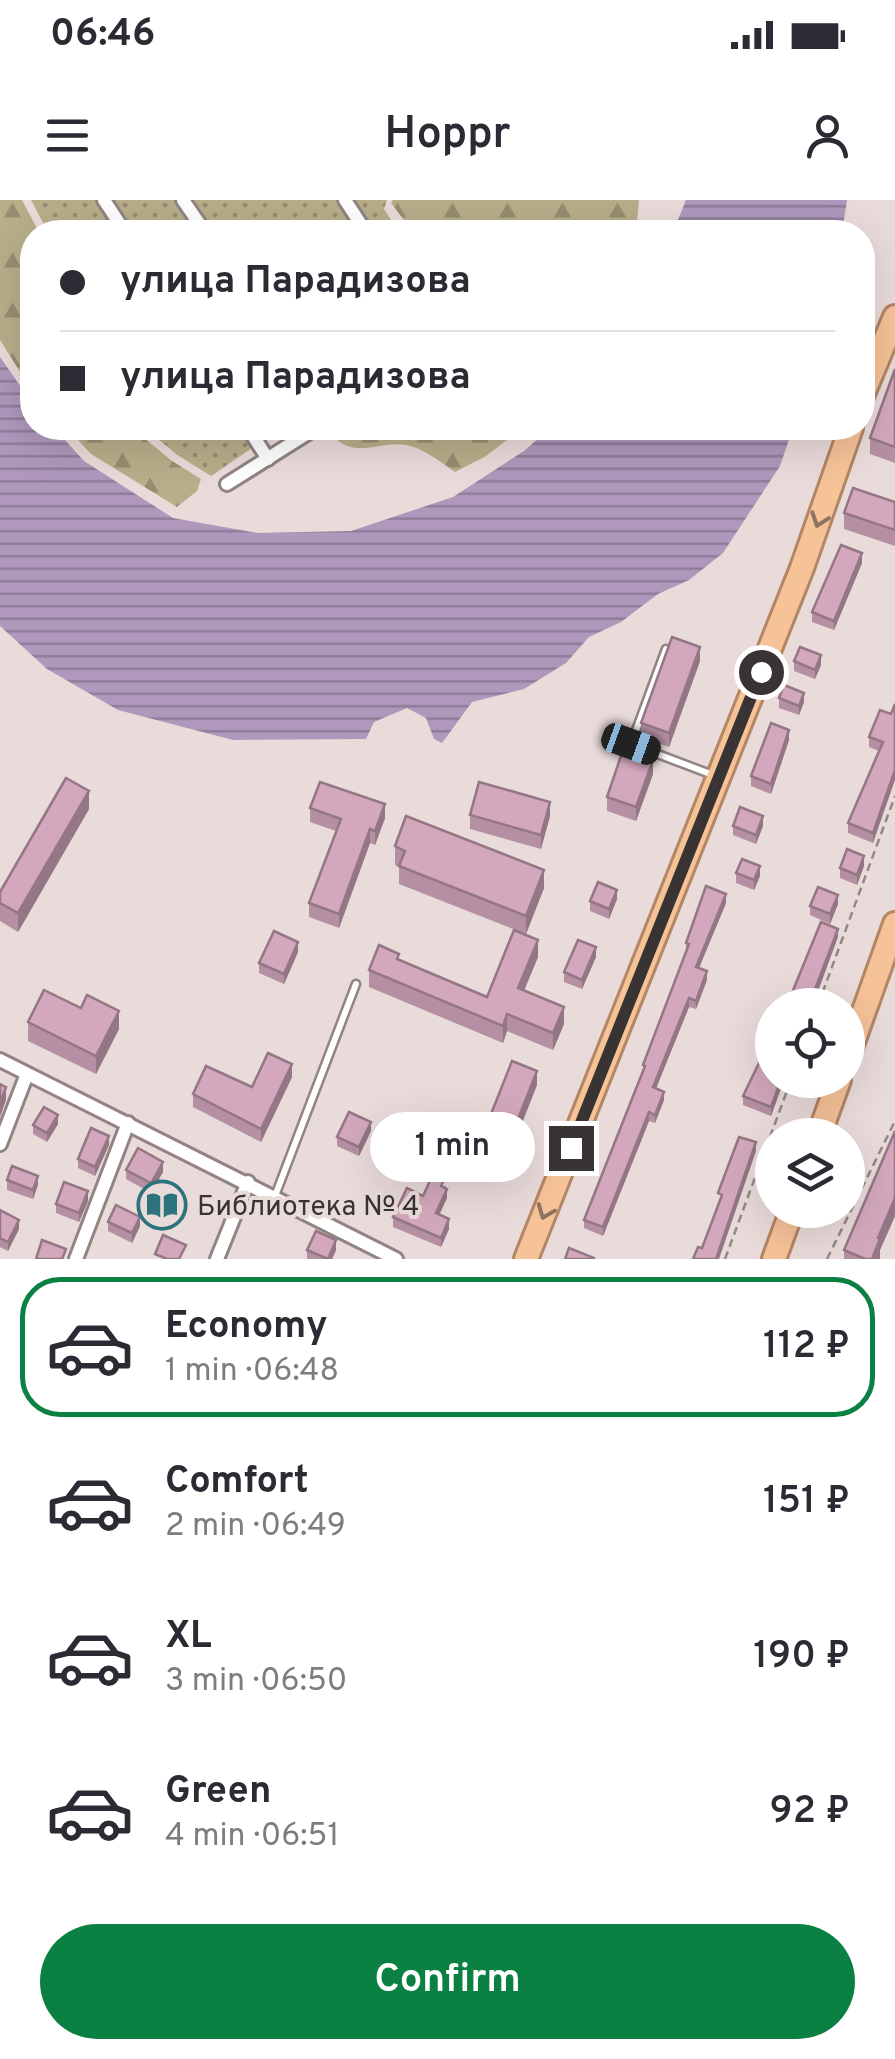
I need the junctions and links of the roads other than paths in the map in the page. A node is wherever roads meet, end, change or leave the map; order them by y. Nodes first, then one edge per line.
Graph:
1 (895, 317) edge
2 (875, 365) edge
3 (256, 440) edge
4 (297, 440) edge
5 (847, 440) edge
6 (268, 459) junction
7 (227, 484) dead end
8 (666, 649) edge
9 (719, 777) junction
10 (895, 924) edge
11 (356, 984) dead end
12 (865, 1008) edge
13 (0, 1060) edge
14 (27, 1074) junction
15 (128, 1124) junction
16 (0, 1144) edge
17 (248, 1182) junction
18 (275, 1196) junction
19 (785, 1228) edge
20 (76, 1259) edge
21 (217, 1259) edge
22 (396, 1259) edge
23 (526, 1259) edge
24 (774, 1259) edge

1 - 2 highway
3 - 6 street
4 - 6 street
5 -> 9 highway
6 - 7 street
8 - 9 lane
9 -> 23 highway
10 - 12 highway
11 - 18 lane
13 - 14 street
14 - 15 street
14 - 16 street
15 - 17 street
15 - 20 street
17 - 18 street
17 - 21 street
18 - 22 street
19 - 24 highway

